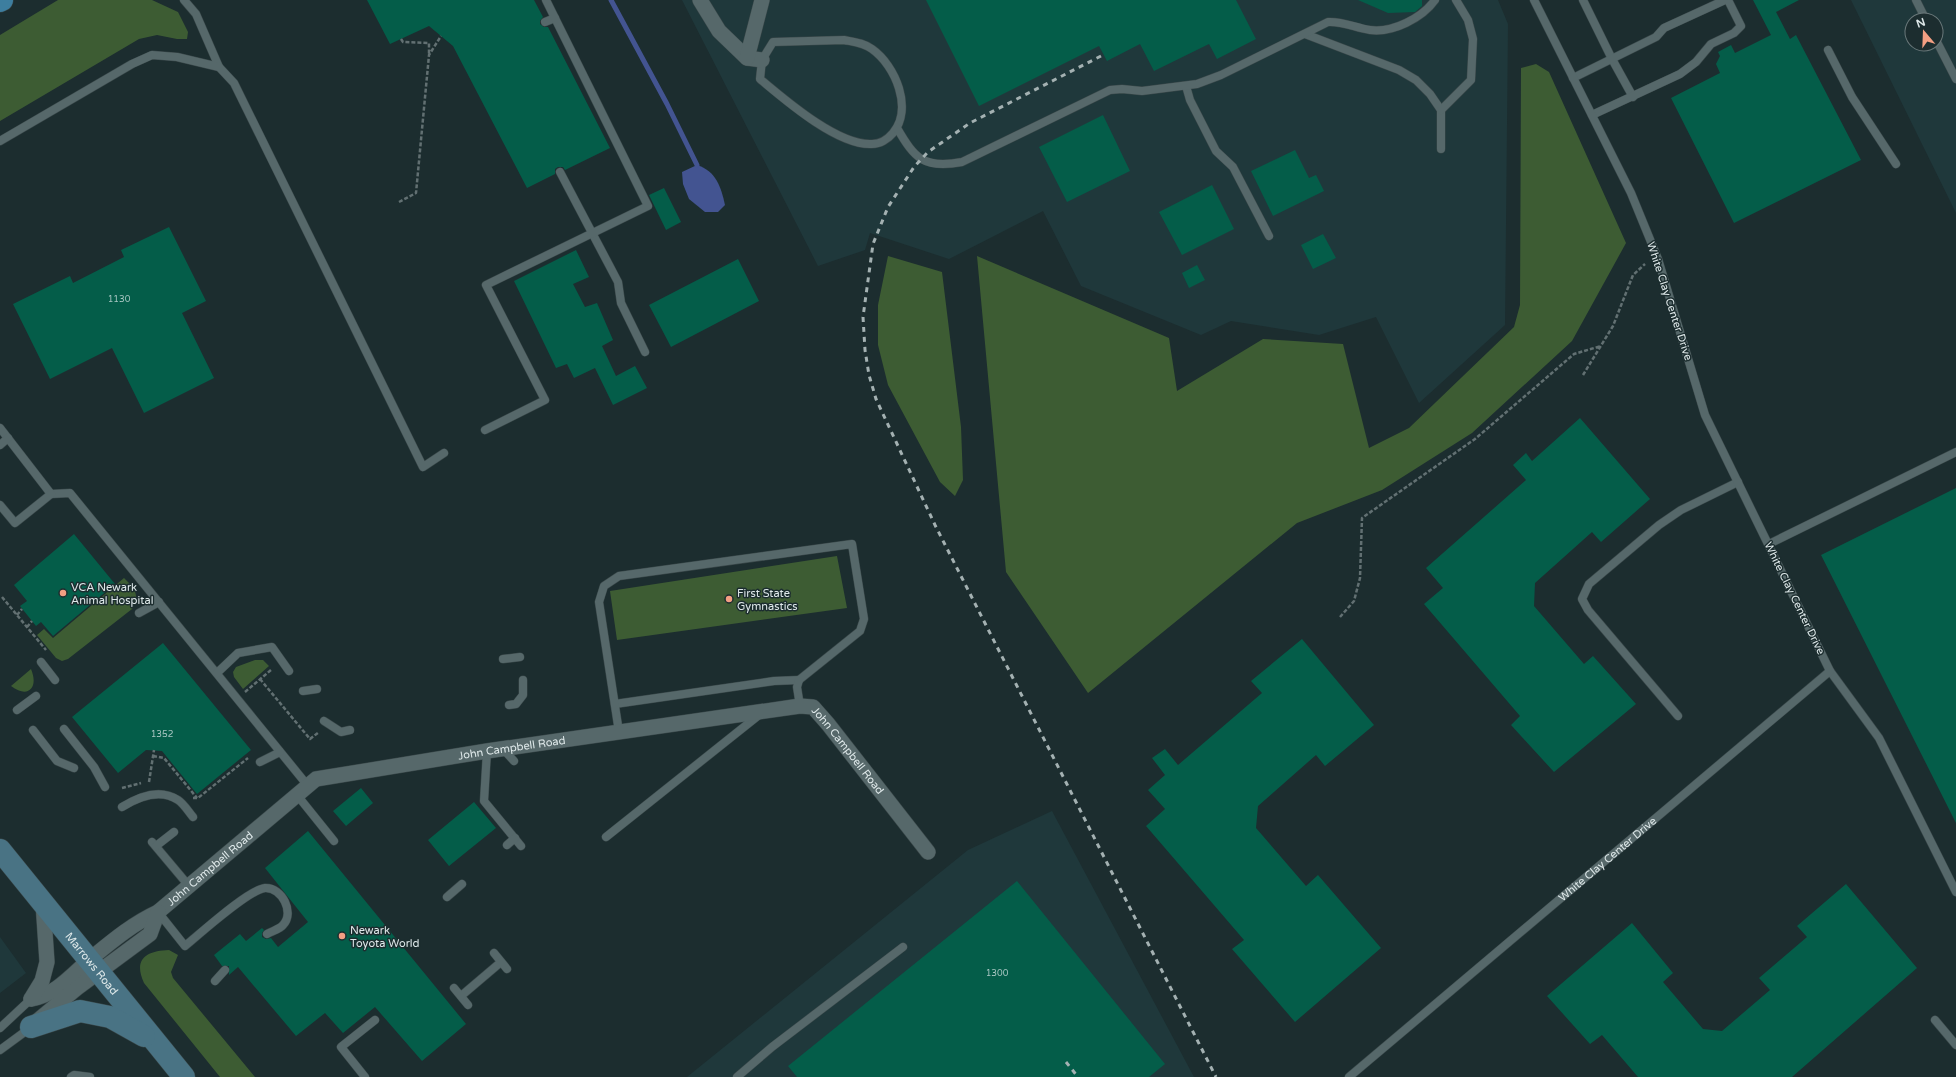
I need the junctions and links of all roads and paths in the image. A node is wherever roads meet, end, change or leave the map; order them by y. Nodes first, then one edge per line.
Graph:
1 (184, 0) edge
2 (546, 0) edge
3 (700, 0) edge
4 (762, 0) edge
5 (1435, 0) edge
6 (1456, 0) edge
7 (1534, 0) edge
8 (1583, 0) edge
9 (1727, 0) edge
10 (1916, 0) edge
11 (1922, 12) edge
12 (555, 18) junction
13 (545, 22) dead end
14 (1305, 34) junction
15 (441, 36) dead end
16 (401, 39) dead end
17 (1828, 50) dead end
18 (1942, 52) edge
19 (429, 55) junction
20 (747, 58) junction
21 (1612, 59) junction
22 (762, 60) junction
23 (219, 67) junction
24 (1573, 78) junction
25 (1956, 79) edge
26 (1186, 86) junction
27 (1634, 97) junction
28 (1441, 110) junction
29 (1592, 115) junction
30 (897, 128) junction
31 (0, 141) edge
32 (1441, 149) dead end
33 (1896, 164) dead end
34 (560, 172) dead end
35 (399, 202) dead end
36 (593, 233) junction
37 (1269, 236) dead end
38 (1645, 264) dead end
39 (1601, 346) junction
40 (645, 352) dead end
41 (1583, 375) dead end
42 (0, 428) edge
43 (485, 430) dead end
44 (8, 438) junction
45 (0, 445) edge
46 (1956, 452) edge
47 (444, 453) dead end
48 (1738, 482) junction
49 (51, 494) junction
50 (0, 505) edge
51 (1769, 544) junction
52 (2, 597) dead end
53 (159, 602) junction
54 (22, 609) dead end
55 (139, 613) dead end
56 (17, 615) junction
57 (1340, 617) dead end
58 (32, 622) dead end
59 (27, 627) junction
60 (47, 651) dead end
61 (520, 657) dead end
62 (503, 660) dead end
63 (41, 662) dead end
64 (271, 670) dead end
65 (289, 671) dead end
66 (1830, 671) junction
67 (216, 673) junction
68 (260, 679) junction
69 (55, 680) dead end
70 (523, 680) dead end
71 (799, 680) junction
72 (317, 688) dead end
73 (303, 691) dead end
74 (245, 692) dead end
75 (36, 696) dead end
76 (615, 704) junction
77 (509, 705) dead end
78 (800, 706) junction
79 (17, 710) dead end
80 (763, 712) junction
81 (1678, 716) dead end
82 (326, 722) joint
83 (64, 729) dead end
84 (33, 730) dead end
85 (350, 730) dead end
86 (620, 732) junction
87 (503, 749) junction
88 (154, 750) dead end
89 (487, 751) junction
90 (280, 752) junction
91 (153, 756) junction
92 (248, 757) dead end
93 (514, 761) dead end
94 (260, 762) dead end
95 (74, 768) dead end
96 (149, 782) junction
97 (154, 783) dead end
98 (105, 787) dead end
99 (122, 788) dead end
100 (185, 790) dead end
101 (302, 791) junction
102 (198, 798) junction
103 (122, 807) dead end
104 (192, 817) dead end
105 (174, 832) dead end
106 (606, 837) dead end
107 (515, 838) junction
108 (334, 841) dead end
109 (507, 845) dead end
110 (521, 846) dead end
111 (0, 850) edge
112 (928, 852) dead end
113 (462, 884) dead end
114 (189, 886) junction
115 (1956, 892) edge
116 (447, 897) dead end
117 (43, 903) junction
118 (158, 912) junction
119 (267, 934) dead end
120 (902, 947) dead end
121 (494, 953) dead end
122 (501, 962) junction
123 (94, 967) junction
124 (507, 969) dead end
125 (225, 970) dead end
126 (215, 981) dead end
127 (454, 988) dead end
128 (461, 996) junction
129 (31, 999) junction
130 (468, 1005) dead end
131 (376, 1020) dead end
132 (1935, 1020) dead end
133 (31, 1027) junction
134 (0, 1028) edge
135 (157, 1045) junction
136 (1956, 1046) edge
137 (0, 1050) edge
138 (741, 1076) edge
139 (71, 1077) edge
140 (90, 1077) edge
141 (184, 1077) edge
142 (365, 1077) edge
143 (1349, 1077) edge

1 - 23 lane
2 - 12 lane
3 - 20 street
4 - 20 street
5 - 14 lane
6 - 28 lane
7 - 24 lane, White Clay Center Drive
8 - 21 lane
9 - 21 lane
9 - 27 lane
10 - 11 lane
12 - 13 lane
12 - 36 lane
14 - 26 lane
14 - 28 lane
15 - 19 path
16 - 19 path
17 - 33 lane
18 - 25 lane
19 - 35 path
20 - 22 street
21 - 24 lane
21 - 27 lane
22 - 30 lane
22 - 30 lane
23 - 31 lane
23 - 47 lane
24 - 29 lane, White Clay Center Drive
26 - 30 lane
26 - 37 lane
27 - 29 lane
28 - 32 lane
29 - 48 lane, White Clay Center Drive
34 - 36 lane
36 - 40 lane
36 - 43 lane
38 - 39 path
39 - 41 path
39 - 57 path
42 - 44 lane
44 - 45 lane
44 - 49 lane
46 - 51 lane
48 - 51 lane, White Clay Center Drive
48 - 81 lane
49 - 50 lane
49 - 53 lane
51 - 66 lane, White Clay Center Drive
52 - 56 path
53 - 55 lane
53 - 67 lane
54 - 56 path
56 - 59 path
58 - 59 path
59 - 60 path
61 - 62 lane
63 - 69 lane
64 - 68 path
65 - 67 lane
66 - 115 lane
66 - 143 lane, White Clay Center Drive
67 - 90 lane
68 - 74 path
68 - 82 path
70 - 77 lane
71 - 76 lane
71 - 76 lane
71 - 78 lane
72 - 73 lane
75 - 79 lane
76 - 86 lane
78 - 80 street, John Campbell Road
78 - 112 street, John Campbell Road
80 - 86 street, John Campbell Road
80 - 106 lane
82 - 85 lane
83 - 98 lane
84 - 95 lane
86 - 87 street, John Campbell Road
87 - 89 street, John Campbell Road
87 - 93 lane
88 - 91 path
89 - 101 street, John Campbell Road
89 - 107 lane
90 - 94 lane
90 - 101 lane
91 - 96 path
91 - 102 path
92 - 102 path
96 - 97 path
96 - 99 path
100 - 102 path
101 - 108 lane
101 - 114 street, John Campbell Road
103 - 104 lane
105 - 114 lane
107 - 109 lane
107 - 110 lane
111 - 117 street, Marrows Road
113 - 116 lane
114 - 118 street, John Campbell Road
117 - 123 street, Marrows Road
117 - 129 street
118 - 119 lane
118 - 123 street
120 - 138 lane
121 - 122 lane
122 - 124 lane
122 - 128 lane
123 - 129 street
123 - 133 street
123 - 135 street, Marrows Road
125 - 126 lane
127 - 128 lane
128 - 130 lane
129 - 134 lane
131 - 142 lane
132 - 136 lane
133 - 135 street
133 - 137 lane
135 - 141 street, Marrows Road
139 - 140 lane

